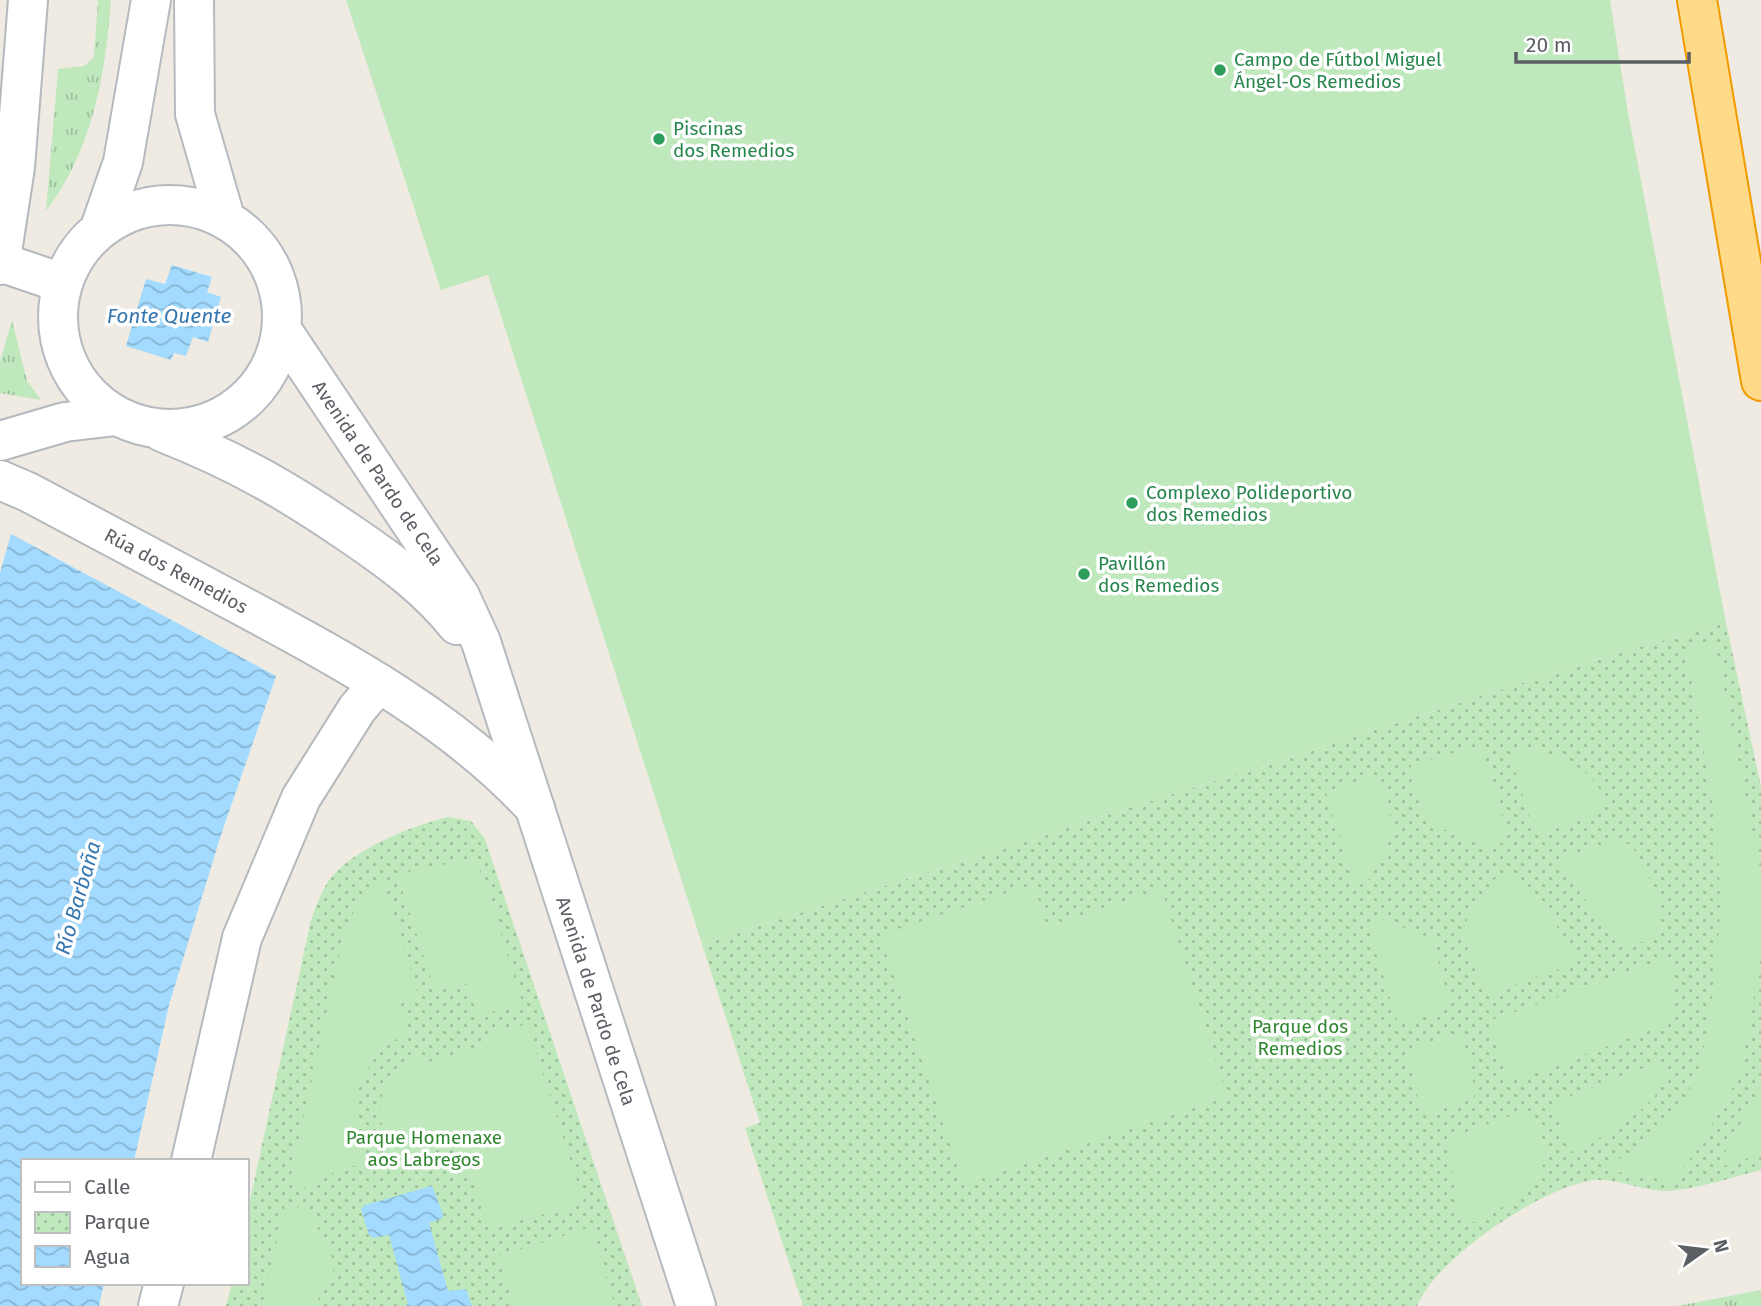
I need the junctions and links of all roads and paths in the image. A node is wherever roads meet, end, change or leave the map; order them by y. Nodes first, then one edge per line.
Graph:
1 (28, 0) edge
2 (151, 0) edge
3 (194, 0) edge
4 (1697, 0) edge
5 (225, 218) junction
6 (100, 228) junction
7 (0, 264) edge
8 (62, 282) junction
9 (282, 330) junction
10 (1761, 380) edge
11 (116, 416) junction
12 (157, 430) junction
13 (0, 441) edge
14 (0, 480) edge
15 (362, 686) junction
16 (500, 696) junction
17 (535, 808) junction
18 (191, 1159) edge
19 (163, 1285) edge
20 (158, 1306) edge
21 (696, 1306) edge

1 - 7 street
2 - 6 street
3 - 5 street
4 - 10 highway
5 - 6 street
5 - 9 street
6 - 8 street
7 - 8 street
8 - 11 street
9 - 12 street
9 - 16 street, Avenida de Pardo de Cela
11 - 12 street
11 - 13 street
12 - 16 street, Avenida de Pardo de Cela
14 - 15 street, Rúa dos Remedios
15 - 17 street, Rúa dos Remedios
15 - 18 street
16 - 17 street, Avenida de Pardo de Cela
17 - 21 street, Avenida de Pardo de Cela
19 - 20 street

